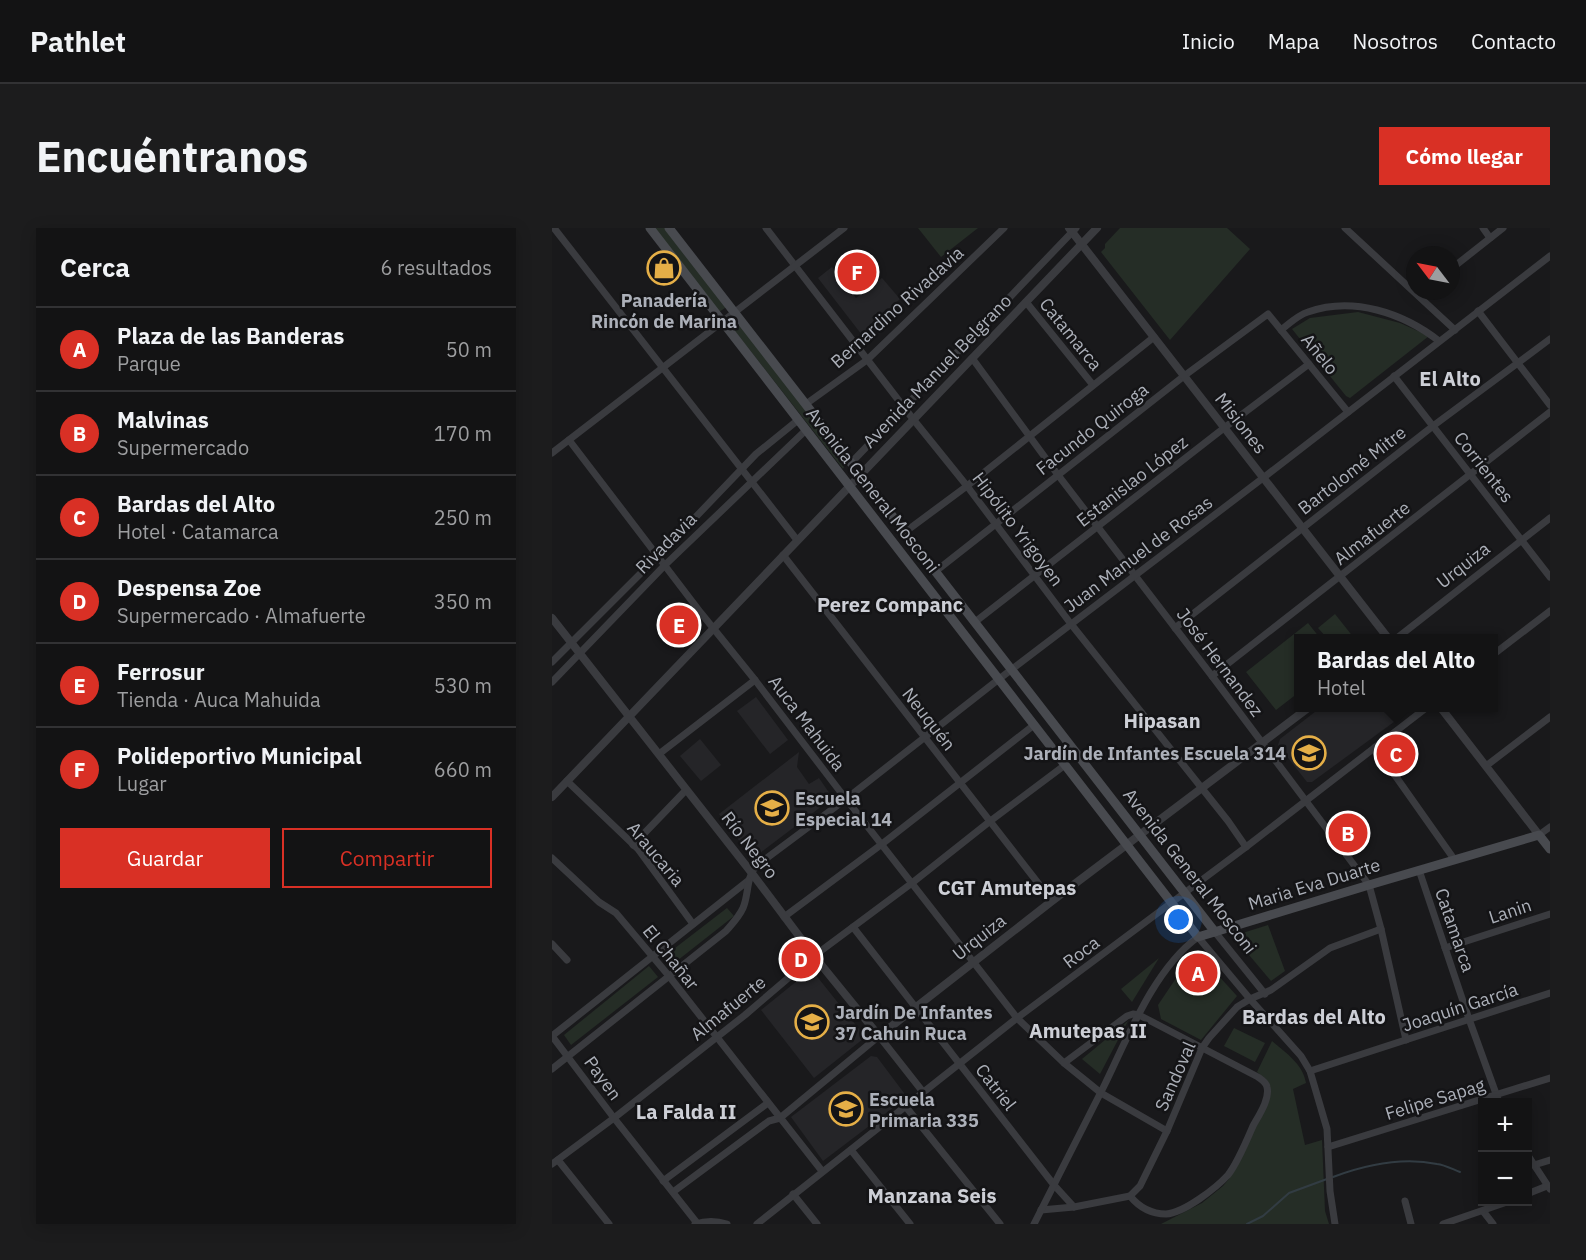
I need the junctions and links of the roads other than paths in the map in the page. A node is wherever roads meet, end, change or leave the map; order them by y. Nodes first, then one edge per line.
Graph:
1 (554, 228) edge
2 (650, 228) edge
3 (669, 228) edge
4 (766, 228) edge
5 (844, 228) edge
6 (1004, 228) edge
7 (1097, 228) edge
8 (1345, 228) edge
9 (1483, 228) edge
10 (1503, 228) edge
11 (1072, 229) edge
12 (1490, 237) junction
13 (1082, 244) junction
14 (1550, 256) edge
15 (1460, 262) edge
16 (795, 266) junction
17 (1406, 280) edge
18 (1426, 300) edge
19 (1026, 302) junction
20 (1478, 311) junction
21 (735, 312) junction
22 (1268, 314) joint
23 (722, 322) junction
24 (1281, 330) junction
25 (1455, 330) junction
26 (1154, 337) junction
27 (1550, 339) edge
28 (1439, 341) junction
29 (972, 358) junction
30 (867, 360) junction
31 (1309, 364) junction
32 (1518, 364) junction
33 (663, 368) junction
34 (1184, 376) junction
35 (1394, 376) junction
36 (1093, 385) junction
37 (806, 404) junction
38 (1550, 405) edge
39 (904, 407) junction
40 (1348, 412) junction
41 (1550, 412) edge
42 (913, 419) junction
43 (798, 420) junction
44 (1434, 426) junction
45 (1224, 428) junction
46 (806, 430) junction
47 (1028, 435) junction
48 (569, 440) junction
49 (552, 453) edge
50 (851, 463) junction
51 (742, 470) junction
52 (861, 474) junction
53 (1471, 474) junction
54 (1058, 475) junction
55 (1263, 478) junction
56 (751, 481) junction
57 (849, 486) junction
58 (967, 486) junction
59 (1550, 518) edge
60 (995, 524) junction
61 (1097, 527) junction
62 (1302, 528) junction
63 (905, 532) junction
64 (797, 540) junction
65 (1522, 540) junction
66 (783, 555) junction
67 (658, 556) junction
68 (665, 565) junction
69 (936, 571) junction
70 (1035, 576) junction
71 (1135, 576) junction
72 (1340, 577) junction
73 (1550, 577) edge
74 (1550, 611) edge
75 (552, 618) edge
76 (975, 622) junction
77 (1071, 624) junction
78 (713, 628) junction
79 (1175, 628) junction
80 (1384, 634) edge
81 (1403, 634) edge
82 (571, 643) junction
83 (1498, 651) edge
84 (580, 654) junction
85 (552, 662) edge
86 (1012, 669) junction
87 (1212, 676) junction
88 (999, 679) junction
89 (755, 680) junction
90 (552, 682) edge
91 (1303, 712) edge
92 (1421, 712) edge
93 (1444, 712) edge
94 (628, 717) junction
95 (1550, 717) edge
96 (1034, 725) junction
97 (924, 738) junction
98 (1262, 743) junction
99 (1375, 747) junction
100 (658, 754) junction
101 (1065, 765) junction
102 (1486, 766) junction
103 (567, 781) junction
104 (958, 783) junction
105 (1201, 788) junction
106 (686, 790) junction
107 (552, 797) edge
108 (846, 799) junction
109 (1305, 801) junction
110 (989, 822) junction
111 (1550, 827) edge
112 (1140, 834) junction
113 (1539, 835) junction
114 (882, 844) junction
115 (1127, 844) junction
116 (633, 845) junction
117 (1246, 847) junction
118 (1550, 849) edge
119 (552, 858) edge
120 (1454, 860) junction
121 (1419, 870) junction
122 (750, 876) junction
123 (912, 883) junction
124 (1369, 885) junction
125 (1185, 893) junction
126 (1052, 901) junction
127 (1172, 903) junction
128 (1550, 914) edge
129 (784, 917) junction
130 (693, 924) junction
131 (853, 927) junction
132 (1381, 929) junction
133 (1215, 932) junction
134 (1198, 937) junction
135 (552, 944) edge
136 (1445, 948) junction
137 (653, 957) junction
138 (814, 957) junction
139 (567, 960) dead end
140 (973, 962) junction
141 (669, 976) junction
142 (1550, 993) edge
143 (1265, 994) junction
144 (1250, 999) junction
145 (916, 1008) junction
146 (1139, 1016) junction
147 (1017, 1018) junction
148 (1469, 1019) junction
149 (552, 1036) edge
150 (879, 1036) junction
151 (716, 1037) junction
152 (1406, 1040) junction
153 (1202, 1048) junction
154 (568, 1056) junction
155 (1064, 1063) junction
156 (960, 1065) junction
157 (552, 1069) edge
158 (1310, 1071) junction
159 (1550, 1077) edge
160 (923, 1092) junction
161 (1101, 1093) junction
162 (1498, 1098) edge
163 (1500, 1098) edge
164 (1478, 1099) edge
165 (768, 1102) junction
166 (906, 1107) junction
167 (614, 1118) junction
168 (780, 1118) junction
169 (1167, 1131) junction
170 (1328, 1148) junction
171 (851, 1150) junction
172 (1550, 1160) edge
173 (555, 1162) edge
174 (1532, 1162) edge
175 (1534, 1165) junction
176 (822, 1171) junction
177 (663, 1181) junction
178 (1054, 1185) junction
179 (1549, 1188) edge
180 (673, 1192) junction
181 (1532, 1193) edge
182 (793, 1194) junction
183 (1131, 1196) junction
184 (1405, 1201) dead end
185 (1496, 1206) edge
186 (1074, 1207) junction
187 (1041, 1210) junction
188 (1483, 1211) junction
189 (609, 1224) edge
190 (696, 1224) edge
191 (727, 1224) edge
192 (757, 1224) edge
193 (818, 1224) edge
194 (910, 1224) edge
195 (1000, 1224) edge
196 (1034, 1224) edge
197 (1335, 1224) edge
198 (1411, 1224) edge
199 (1443, 1224) edge
200 (1493, 1224) edge

1 - 33 street
2 - 23 main road, Avenida General Mosconi
3 - 21 main road, Avenida General Mosconi
4 - 16 street, Hipólito Yrigoyen
5 - 16 street
6 - 30 street, Bernardino Rivadavia
7 - 13 street, Avenida Manuel Belgrano
8 - 17 street
9 - 12 street
10 - 12 street
11 - 13 street, Misiones
11 - 39 street
12 - 15 street
13 - 19 street, Avenida Manuel Belgrano
13 - 26 street, Misiones
14 - 20 street, Juan Manuel de Rosas
16 - 21 street
16 - 30 street, Hipólito Yrigoyen
18 - 25 street
19 - 29 street, Avenida Manuel Belgrano
19 - 36 street, Catamarca
20 - 25 street, Juan Manuel de Rosas
20 - 32 street
21 - 23 street
21 - 37 main road, Avenida General Mosconi
22 - 24 street, Añelo
22 - 34 street, Facundo Quiroga
23 - 33 street
23 - 43 main road, Avenida General Mosconi
24 - 28 street
24 - 31 street, Añelo
25 - 28 street, Juan Manuel de Rosas
26 - 34 street, Misiones
26 - 36 street
27 - 32 street, Bartolomé Mitre
28 - 35 street, Juan Manuel de Rosas
29 - 42 street, Avenida Manuel Belgrano
29 - 47 street, José Hernandez
30 - 37 street, Bernardino Rivadavia
30 - 39 street, Hipólito Yrigoyen
31 - 40 street, Añelo
31 - 45 street, Estanislao López
32 - 38 street
32 - 44 street, Bartolomé Mitre
33 - 48 street
33 - 51 street
34 - 45 street, Misiones
34 - 54 street, Facundo Quiroga
35 - 40 street, Juan Manuel de Rosas
35 - 44 street, Corrientes
36 - 47 street
37 - 50 main road, Avenida General Mosconi
39 - 42 street, Hipólito Yrigoyen
39 - 50 street
40 - 55 street, Juan Manuel de Rosas
41 - 53 street, Almafuerte
42 - 52 street, Avenida Manuel Belgrano
42 - 58 street, Hipólito Yrigoyen
43 - 46 main road, Avenida General Mosconi
43 - 51 street, Rivadavia
44 - 53 street, Corrientes
44 - 62 street, Bartolomé Mitre
45 - 55 street, Misiones
45 - 61 street, Estanislao López
46 - 56 street, Rivadavia
46 - 57 main road, Avenida General Mosconi
47 - 54 street, José Hernandez
47 - 58 street
48 - 49 street
48 - 67 street, Auca Mahuida
50 - 52 main road, Avenida General Mosconi
51 - 56 street
51 - 67 street, Rivadavia
52 - 57 street, Avenida Manuel Belgrano
52 - 63 main road, Avenida General Mosconi
53 - 65 street, Corrientes
53 - 72 street, Almafuerte
54 - 60 street, Facundo Quiroga
54 - 61 street, José Hernandez
55 - 62 street, Misiones
55 - 71 street, Juan Manuel de Rosas
56 - 64 street
56 - 68 street, Rivadavia
57 - 64 street, Avenida Manuel Belgrano
57 - 88 main road, Avenida General Mosconi
58 - 60 street, Hipólito Yrigoyen
58 - 63 street
59 - 65 street, Urquiza
60 - 69 street, Facundo Quiroga
60 - 70 street, Hipólito Yrigoyen
61 - 70 street, Estanislao López
61 - 71 street, José Hernandez
62 - 72 street, Misiones
62 - 79 street, Bartolomé Mitre
63 - 69 main road, Avenida General Mosconi
64 - 66 street, Avenida Manuel Belgrano
65 - 73 street, Corrientes
65 - 81 street, Urquiza
66 - 78 street, Avenida Manuel Belgrano
66 - 97 street, Neuquén
67 - 68 street, Auca Mahuida
67 - 82 street, Rivadavia
68 - 78 street, Auca Mahuida
68 - 84 street, Rivadavia
69 - 76 main road, Avenida General Mosconi
70 - 76 street, Estanislao López
70 - 77 street, Hipólito Yrigoyen
71 - 77 street, Juan Manuel de Rosas
71 - 79 street, José Hernandez
72 - 80 street, Misiones
72 - 87 street, Almafuerte
74 - 83 street
75 - 82 street, Río Negro
76 - 86 main road, Avenida General Mosconi
77 - 86 street, Juan Manuel de Rosas
77 - 105 street, Hipólito Yrigoyen
78 - 89 street, Auca Mahuida
78 - 94 street, Avenida Manuel Belgrano
79 - 87 street, José Hernandez
82 - 84 street, Río Negro
82 - 85 street, Rivadavia
84 - 90 street, Rivadavia
84 - 94 street, Río Negro
86 - 88 street, Juan Manuel de Rosas
86 - 112 main road, Avenida General Mosconi
87 - 98 street, José Hernandez
88 - 96 main road, Avenida General Mosconi
88 - 97 street, Juan Manuel de Rosas
89 - 100 street
89 - 108 street, Auca Mahuida
91 - 98 street, Urquiza
92 - 99 street, Roca
93 - 102 street
94 - 100 street, Río Negro
94 - 103 street, Avenida Manuel Belgrano
95 - 102 street
96 - 101 main road, Avenida General Mosconi
96 - 104 street
97 - 104 street, Neuquén
97 - 108 street, Juan Manuel de Rosas
98 - 105 street, Urquiza
98 - 109 street, José Hernandez
99 - 109 street, Roca
99 - 120 street, Catamarca
100 - 106 street, Río Negro
101 - 110 street, Almafuerte
101 - 115 main road, Avenida General Mosconi
102 - 113 street
103 - 107 street, Avenida Manuel Belgrano
103 - 116 street, Araucaria
104 - 110 street, Neuquén
104 - 114 street
105 - 112 street, Urquiza
105 - 117 street, Hipólito Yrigoyen
106 - 116 street
106 - 122 street, Río Negro
108 - 114 street, Auca Mahuida
108 - 122 street, Juan Manuel de Rosas
109 - 117 street, Roca
109 - 124 street, José Hernandez
110 - 123 street, Almafuerte
110 - 126 street, Neuquén
111 - 113 street, Maria Eva Duarte
112 - 115 street, Urquiza
112 - 125 main road, Avenida General Mosconi
113 - 118 main road
113 - 120 main road, Maria Eva Duarte
114 - 123 street, Auca Mahuida
114 - 129 street
115 - 126 street, Urquiza
115 - 127 main road, Avenida General Mosconi
116 - 130 street, Araucaria
117 - 125 street, Roca
119 - 137 street, El Chañar
120 - 121 main road, Maria Eva Duarte
121 - 124 main road, Maria Eva Duarte
121 - 136 street, Catamarca
122 - 129 street, Río Negro
122 - 130 street, Juan Manuel de Rosas
122 - 141 street
123 - 131 street, Almafuerte
123 - 140 street, Auca Mahuida
124 - 132 street, José Hernandez
124 - 133 main road, Maria Eva Duarte
125 - 127 street, Roca
125 - 133 main road, Avenida General Mosconi
126 - 140 street, Urquiza
127 - 134 main road, Avenida General Mosconi
127 - 147 street, Roca
128 - 136 street, Lanin
129 - 138 street, Río Negro
130 - 137 street, Juan Manuel de Rosas
131 - 138 street, Almafuerte
131 - 145 street, Catriel
132 - 143 street, Sandoval
132 - 152 street, José Hernandez
133 - 134 main road, Maria Eva Duarte
133 - 143 street, Avenida General Mosconi
134 - 144 street, Avenida General Mosconi
134 - 146 street, Maria Eva Duarte
135 - 139 street
136 - 148 street, Catamarca
137 - 141 street, El Chañar
137 - 149 street, Juan Manuel de Rosas
138 - 150 street, Río Negro
138 - 151 street, Almafuerte
140 - 145 street, Urquiza
140 - 147 street, Auca Mahuida
141 - 151 street, El Chañar
141 - 154 street
142 - 148 street, Joaquín García
143 - 144 street, Sandoval
144 - 153 street, Sandoval
144 - 158 street, Avenida General Mosconi
145 - 150 street, Urquiza
145 - 156 street, Catriel
146 - 153 street
146 - 155 street
146 - 161 street, Maria Eva Duarte
147 - 155 street, Auca Mahuida
147 - 156 street, Roca
148 - 152 street, Joaquín García
148 - 162 street, Catamarca
149 - 154 street, Payen
150 - 160 street, Río Negro
150 - 168 street, Urquiza
151 - 165 street, El Chañar
151 - 167 street, Almafuerte
152 - 158 street, Joaquín García
153 - 169 street, Sandoval
153 - 183 street
154 - 157 street
154 - 167 street, Payen
155 - 161 street, Auca Mahuida
156 - 160 street, Roca
156 - 178 street, Catriel
158 - 170 street, Avenida General Mosconi
159 - 163 street, Felipe Sapag
160 - 166 street, Roca
161 - 169 street, Auca Mahuida
161 - 178 street, Maria Eva Duarte
164 - 170 street, Felipe Sapag
165 - 168 street, El Chañar
165 - 177 street
166 - 171 street, Roca
166 - 195 street
167 - 173 street, Almafuerte
167 - 177 street, Payen
168 - 176 street, El Chañar
168 - 180 street, Urquiza
169 - 183 street, Sandoval
170 - 197 street, Avenida General Mosconi
171 - 176 street, Roca
171 - 194 street
172 - 175 street
173 - 189 street
174 - 175 street
175 - 179 street
176 - 182 street, Roca
177 - 180 street, Payen
178 - 186 street, Catriel
178 - 187 street, Maria Eva Duarte
179 - 181 street
180 - 190 street, Payen
182 - 192 street, Roca
182 - 193 street
183 - 186 street
184 - 198 street
185 - 188 street
186 - 187 street
187 - 196 street, Maria Eva Duarte
188 - 199 street
188 - 200 street
190 - 191 street

